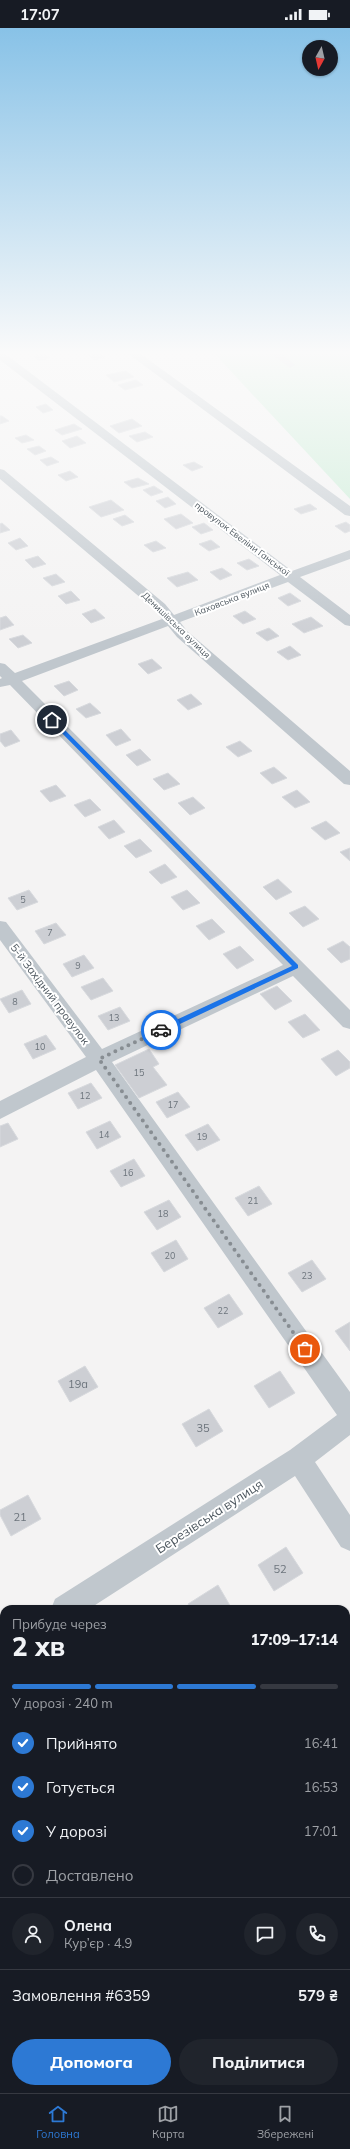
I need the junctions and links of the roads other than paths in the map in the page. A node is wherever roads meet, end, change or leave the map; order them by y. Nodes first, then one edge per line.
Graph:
1 (123, 448) edge
2 (263, 448) edge
3 (0, 473) edge
4 (350, 512) edge
5 (350, 554) edge
6 (290, 576) junction
7 (172, 621) junction
8 (350, 622) edge
9 (0, 666) edge
10 (6, 682) edge
11 (350, 780) edge
12 (0, 927) edge
13 (296, 966) junction
14 (350, 1022) edge
15 (99, 1059) junction
16 (0, 1111) edge
17 (350, 1412) edge
18 (350, 1420) edge
19 (299, 1459) junction
20 (350, 1538) edge
21 (71, 1605) edge

1 - 6 street, провулок Евеліни Ганської
2 - 4 street
3 - 7 street, Денишівська вулиця
5 - 6 street, Каховська вулиця
6 - 7 street, Каховська вулиця
6 - 8 street, провулок Евеліни Ганської
7 - 10 street, Каховська вулиця
7 - 11 street, Денишівська вулиця
9 - 10 street
10 - 13 street
12 - 15 street, 5-й Західний провулок
13 - 14 street
13 - 15 street
15 - 16 street
15 - 17 street, 5-й Західний провулок
18 - 19 street, Березівська вулиця
19 - 20 street
19 - 21 street, Березівська вулиця

